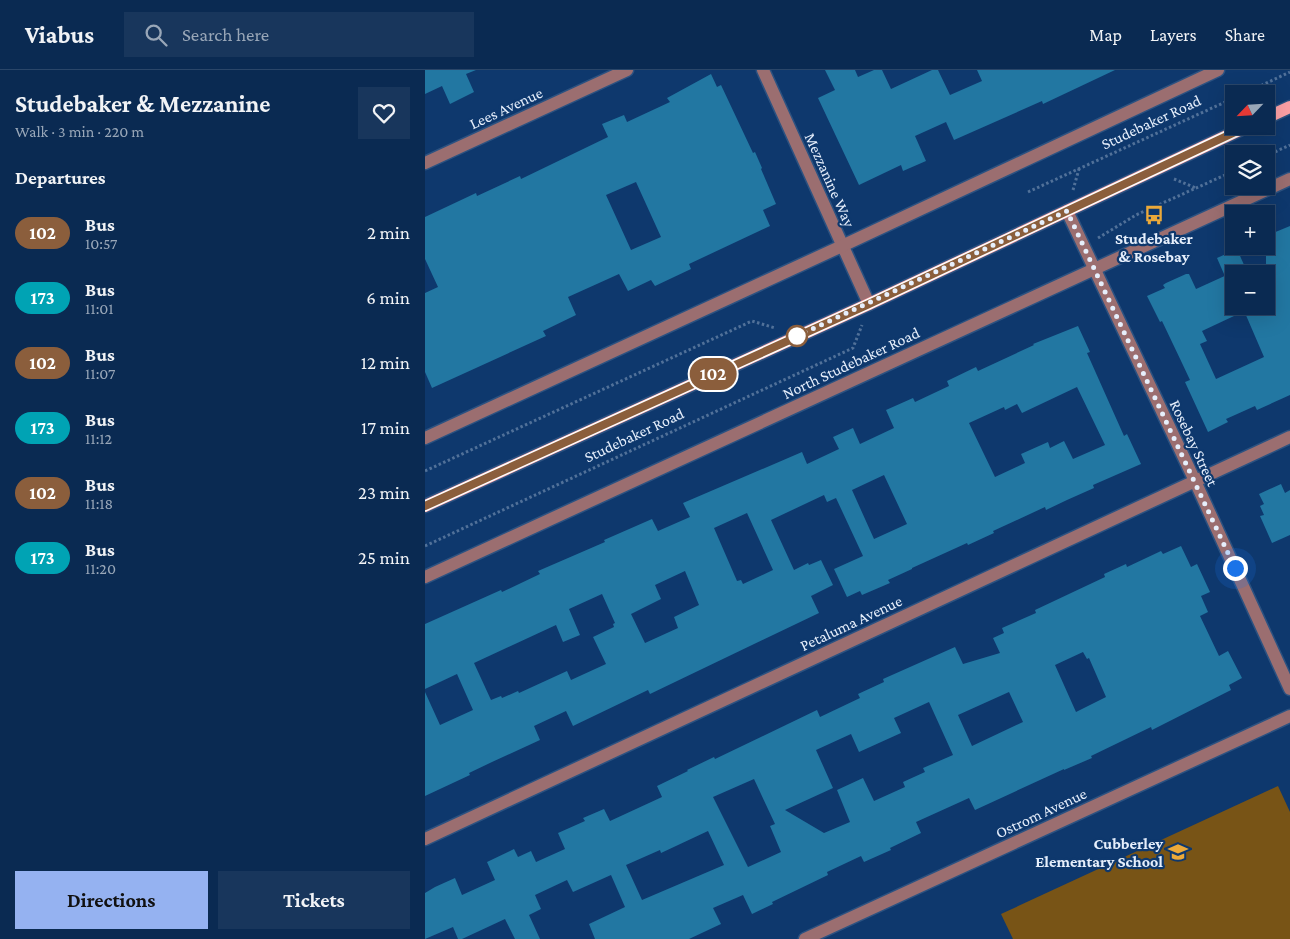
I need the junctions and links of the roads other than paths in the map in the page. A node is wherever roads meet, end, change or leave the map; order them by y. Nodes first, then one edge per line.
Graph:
1 (627, 70) edge
2 (763, 70) edge
3 (1218, 70) edge
4 (1290, 107) edge
5 (1275, 114) edge
6 (1229, 135) edge
7 (425, 163) edge
8 (1290, 178) edge
9 (1067, 211) junction
10 (842, 246) junction
11 (1093, 269) junction
12 (869, 304) junction
13 (1290, 437) edge
14 (425, 438) edge
15 (1195, 481) junction
16 (425, 506) edge
17 (425, 578) edge
18 (1290, 689) edge
19 (1290, 716) edge
20 (425, 839) edge
21 (805, 939) edge

1 - 7 street, Lees Avenue
2 - 10 street, Mezzanine Way
3 - 10 street
4 - 5 main road
6 - 9 main road
8 - 11 street, North Studebaker Road
9 - 11 street, Rosebay Street
9 - 12 main road
10 - 12 street, Mezzanine Way
10 - 14 street
11 - 15 street, Rosebay Street
11 - 17 street, North Studebaker Road
12 - 16 main road
13 - 15 street, Petaluma Avenue
15 - 18 street, Rosebay Street
15 - 20 street, Petaluma Avenue
19 - 21 street, Ostrom Avenue

